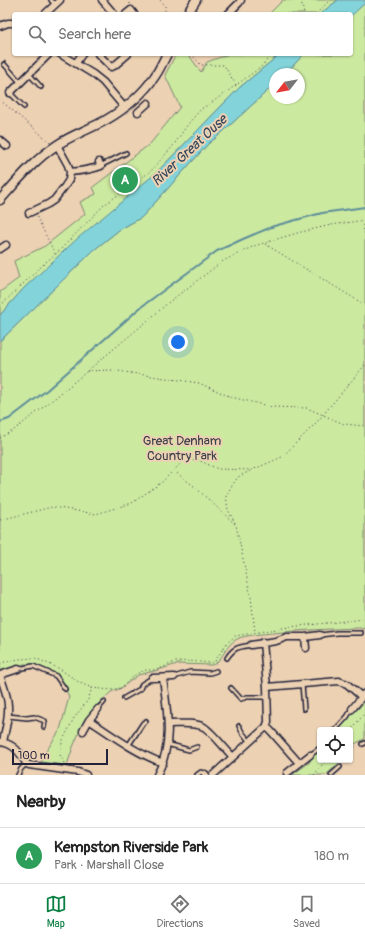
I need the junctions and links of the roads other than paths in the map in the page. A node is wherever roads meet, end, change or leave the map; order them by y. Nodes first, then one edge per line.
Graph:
1 (60, 0) edge
2 (102, 0) edge
3 (196, 0) edge
4 (241, 0) edge
5 (53, 2) edge
6 (46, 12) edge
7 (112, 12) edge
8 (188, 12) edge
9 (230, 12) edge
10 (12, 23) edge
11 (0, 26) edge
12 (47, 56) edge
13 (64, 56) edge
14 (81, 56) edge
15 (100, 56) edge
16 (126, 56) edge
17 (166, 56) edge
18 (76, 63) junction
19 (4, 64) dead end
20 (29, 74) junction
21 (20, 82) junction
22 (42, 87) dead end
23 (10, 93) joint
24 (134, 99) junction
25 (148, 103) dead end
26 (24, 107) dead end
27 (124, 108) junction
28 (0, 140) edge
29 (7, 146) dead end
30 (56, 146) junction
31 (126, 153) dead end
32 (101, 164) joint
33 (70, 172) junction
34 (0, 200) edge
35 (33, 214) road end
36 (361, 633) dead end
37 (320, 635) joint
38 (305, 637) junction
39 (262, 642) junction
40 (251, 645) joint
41 (306, 648) dead end
42 (227, 658) dead end
43 (18, 670) joint
44 (216, 671) dead end
45 (0, 675) edge
46 (174, 677) joint
47 (152, 678) joint
48 (163, 678) junction
49 (302, 684) junction
50 (267, 687) junction
51 (230, 688) dead end
52 (65, 689) dead end
53 (364, 695) edge
54 (267, 697) junction
55 (124, 698) dead end
56 (104, 702) dead end
57 (98, 709) joint
58 (304, 709) dead end
59 (352, 709) joint
60 (8, 716) junction
61 (89, 720) junction
62 (146, 721) dead end
63 (168, 724) junction
64 (239, 726) dead end
65 (44, 727) dead end
66 (266, 727) junction
67 (338, 727) edge
68 (84, 731) dead end
69 (1, 742) edge
70 (250, 742) junction
71 (167, 744) junction
72 (128, 746) junction
73 (197, 747) dead end
74 (317, 750) edge
75 (310, 755) joint
76 (233, 757) junction
77 (163, 763) junction
78 (299, 763) junction
79 (26, 764) junction
80 (340, 767) dead end
81 (206, 774) edge
82 (286, 774) edge
83 (18, 775) edge
84 (86, 775) edge
85 (157, 775) edge
86 (197, 775) edge
87 (213, 775) edge
88 (332, 775) edge

1 - 5 street
2 - 7 street
3 - 8 street
4 - 9 street
5 - 6 street
10 - 11 street
12 - 20 street
13 - 18 street
14 - 18 street
15 - 16 street
17 - 24 street
18 - 27 street
19 - 21 lane
20 - 21 street
20 - 22 lane
21 - 23 street
23 - 26 lane
24 - 25 street
24 - 27 street
27 - 30 street
28 - 29 street
30 - 33 street
30 - 34 street
31 - 32 lane
32 - 33 street
33 - 35 street
36 - 37 lane
37 - 38 street
38 - 39 street
38 - 41 street
39 - 40 street
39 - 50 street
40 - 42 lane
43 - 45 street
43 - 52 lane
44 - 46 lane
45 - 60 street
46 - 48 street
47 - 48 street
47 - 55 lane
48 - 63 street
49 - 50 street
49 - 53 street
49 - 58 lane
50 - 54 street
51 - 54 lane
53 - 59 street
54 - 66 street
56 - 57 lane
57 - 61 street
59 - 67 lane
60 - 65 lane
60 - 69 street
61 - 68 street
61 - 72 street
62 - 72 lane
63 - 71 street
63 - 76 street
64 - 70 lane
66 - 70 street
66 - 78 street
69 - 79 street
70 - 76 street
71 - 73 lane
71 - 77 street
72 - 77 street
74 - 75 lane
75 - 78 street
76 - 87 street
77 - 85 street
78 - 82 street
79 - 83 lane
79 - 84 street
80 - 88 lane
81 - 86 lane

